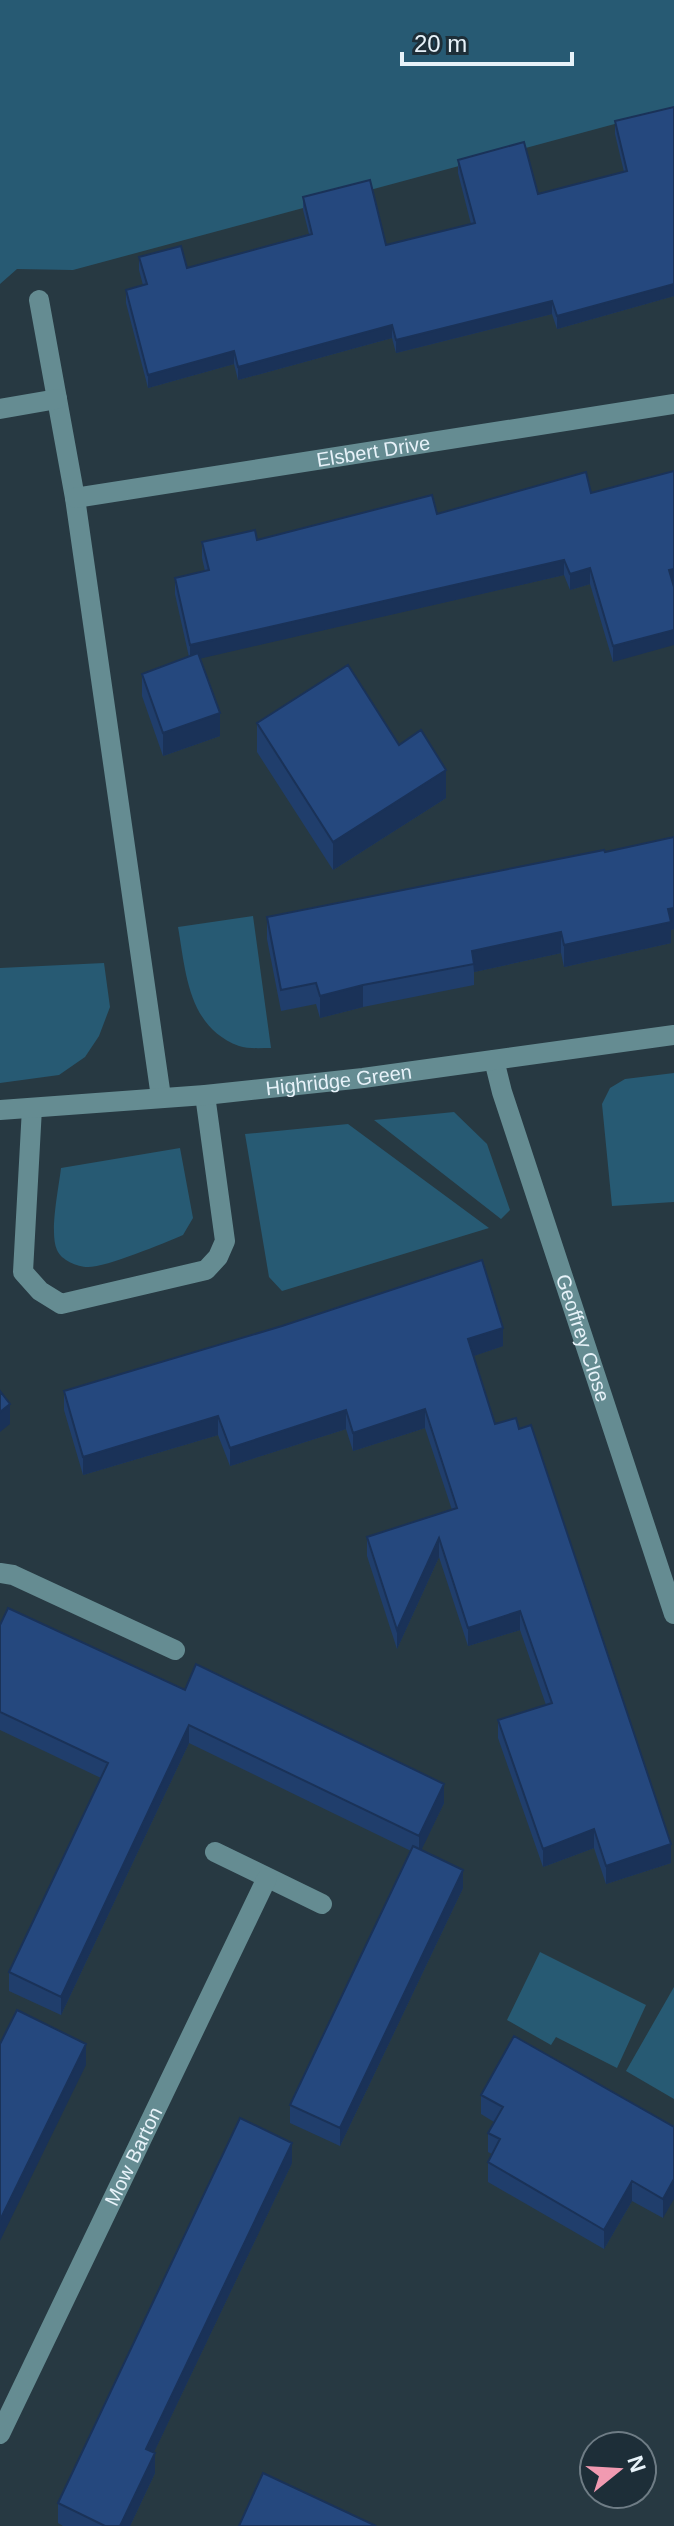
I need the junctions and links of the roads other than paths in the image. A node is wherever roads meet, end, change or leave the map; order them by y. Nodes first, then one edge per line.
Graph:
1 (39, 300) dead end
2 (57, 399) junction
3 (674, 404) edge
4 (0, 409) edge
5 (75, 498) junction
6 (674, 1035) edge
7 (494, 1060) junction
8 (205, 1095) junction
9 (161, 1097) junction
10 (32, 1108) junction
11 (0, 1110) edge
12 (0, 1573) edge
13 (674, 1614) edge
14 (175, 1650) dead end
15 (215, 1852) dead end
16 (267, 1878) junction
17 (322, 1904) dead end
18 (0, 2434) edge

1 - 2 street
2 - 4 street
2 - 5 street
3 - 5 street, Elsbert Drive
5 - 9 street
6 - 7 street, Highridge Green
7 - 8 street, Highridge Green
7 - 13 street, Geoffrey Close
8 - 9 street, Highridge Green
8 - 10 street
9 - 10 street, Highridge Green
10 - 11 street, Highridge Green
12 - 14 street
15 - 16 street
16 - 17 street
16 - 18 street, Mow Barton

